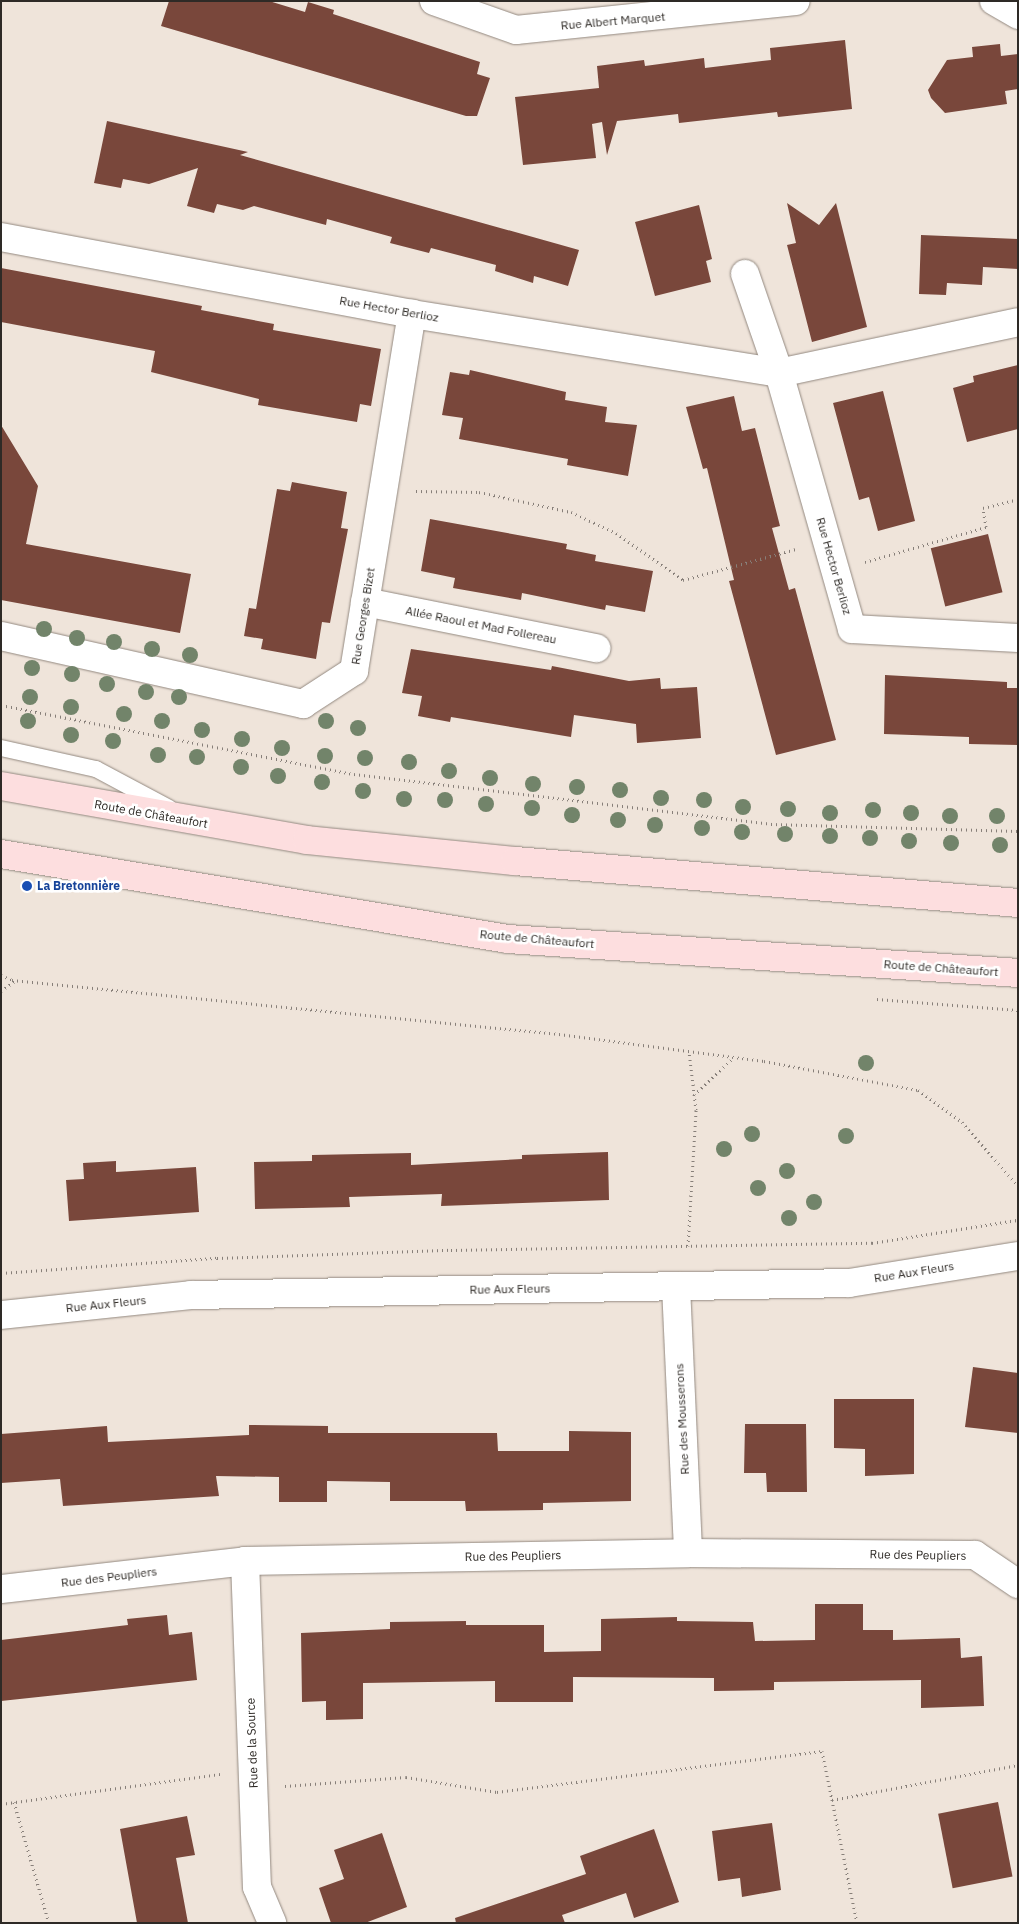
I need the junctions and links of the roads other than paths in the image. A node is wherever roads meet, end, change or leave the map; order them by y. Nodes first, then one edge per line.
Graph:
1 (434, 1) edge
2 (795, 1) edge
3 (994, 1) edge
4 (1018, 15) edge
5 (1, 237) edge
6 (745, 274) dead end
7 (412, 314) junction
8 (1018, 322) edge
9 (779, 373) junction
10 (365, 602) junction
11 (1, 636) edge
12 (1018, 638) edge
13 (596, 648) dead end
14 (1, 748) edge
15 (1, 786) edge
16 (196, 822) junction
17 (1, 854) edge
18 (1018, 903) edge
19 (1018, 973) edge
20 (1018, 1256) edge
21 (676, 1286) junction
22 (1, 1315) edge
23 (688, 1552) junction
24 (245, 1561) junction
25 (1018, 1584) edge
26 (1, 1589) edge
27 (272, 1923) edge

1 - 2 street, Rue Albert Marquet
3 - 4 street
5 - 7 street, Rue Hector Berlioz
6 - 9 street, Rue Hector Berlioz
7 - 9 street, Rue Hector Berlioz
7 - 10 street, Rue Georges Bizet
8 - 9 street, Rue Hector Berlioz
9 - 12 street, Rue Hector Berlioz
10 - 11 street, Rue Georges Bizet
10 - 13 street, Allée Raoul et Mad Follereau
14 - 16 lane
15 - 16 main road, Route de Châteaufort
16 - 18 main road, Route de Châteaufort
17 - 19 main road, Route de Châteaufort
20 - 21 street, Rue Aux Fleurs
21 - 22 street, Rue Aux Fleurs
21 - 23 street, Rue des Mousserons
23 - 24 street, Rue des Peupliers
23 - 25 street, Rue des Peupliers
24 - 26 street, Rue des Peupliers
24 - 27 street, Rue de la Source

